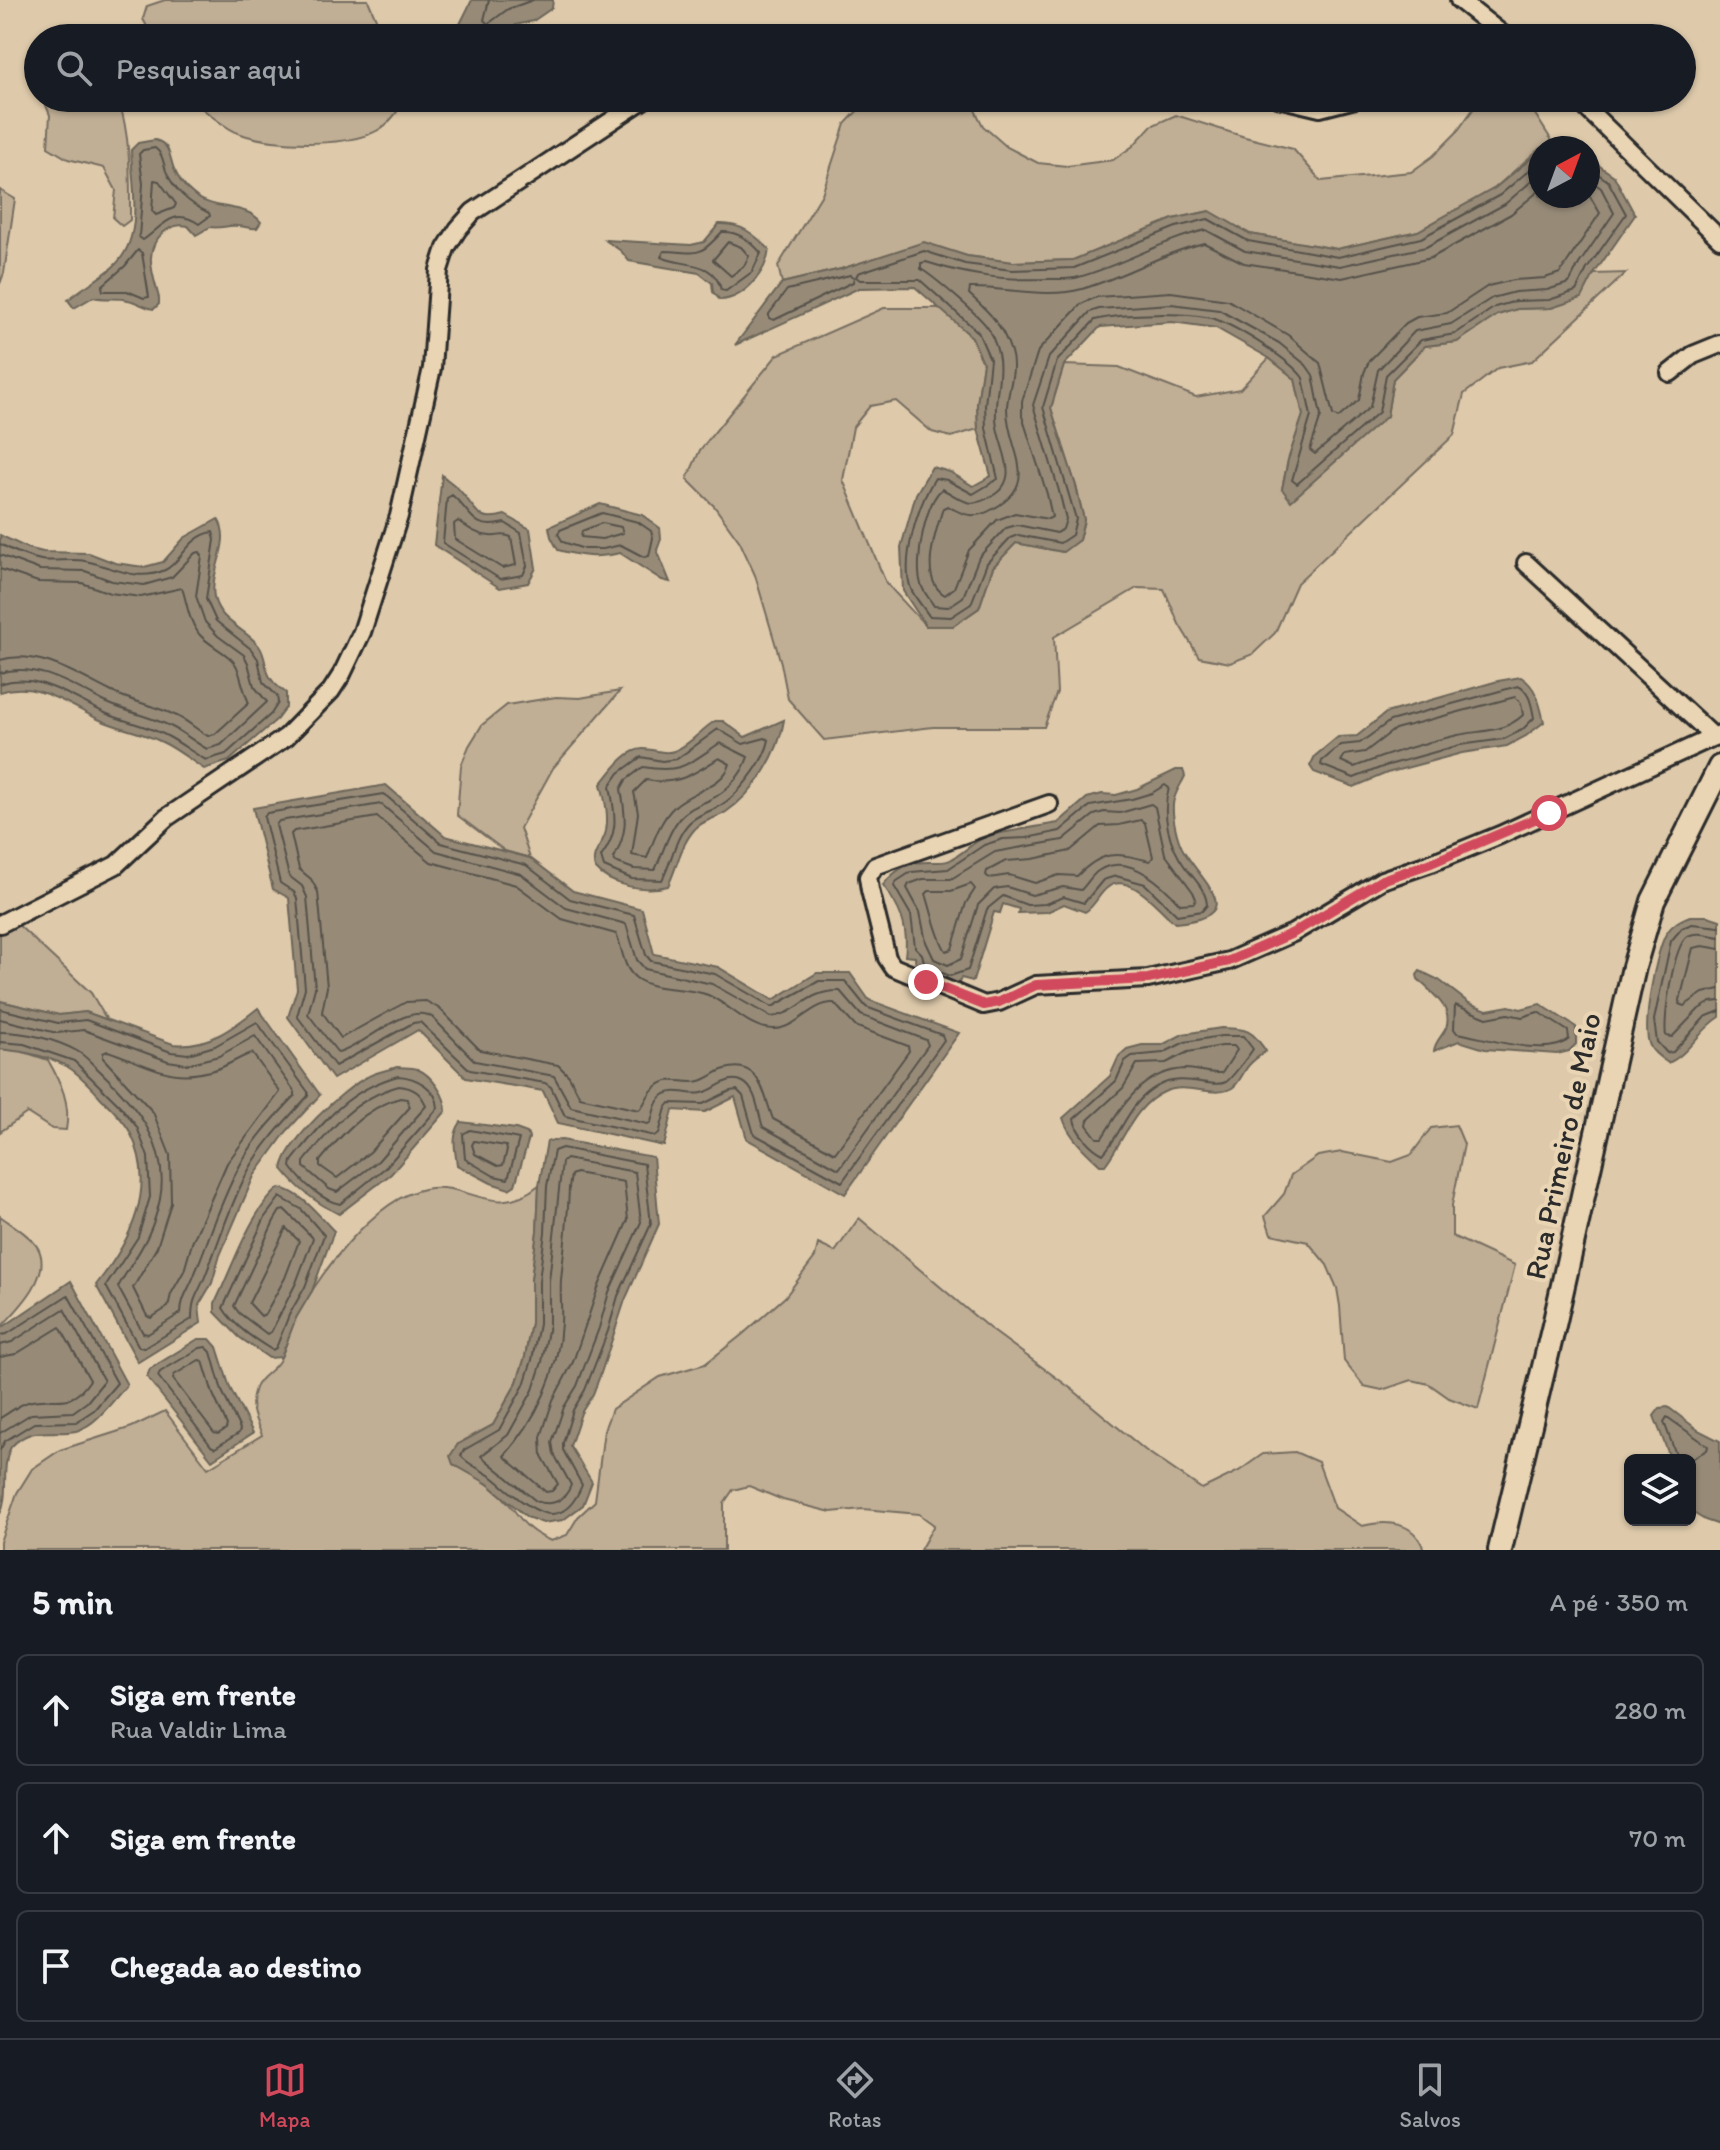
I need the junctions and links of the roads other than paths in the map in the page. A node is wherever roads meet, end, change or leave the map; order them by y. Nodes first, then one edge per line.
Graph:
1 (1459, 0) edge
2 (1485, 24) edge
3 (625, 112) edge
4 (1590, 112) edge
5 (1720, 239) edge
6 (1720, 344) edge
7 (1670, 373) dead end
8 (1526, 563) dead end
9 (1717, 735) edge
10 (1720, 767) edge
11 (1049, 804) dead end
12 (0, 924) edge
13 (1500, 1550) edge

1 - 2 street
3 - 12 street
4 - 5 street
6 - 7 street
8 - 9 street
9 - 11 street
10 - 13 main road, Rua Primeiro de Maio

